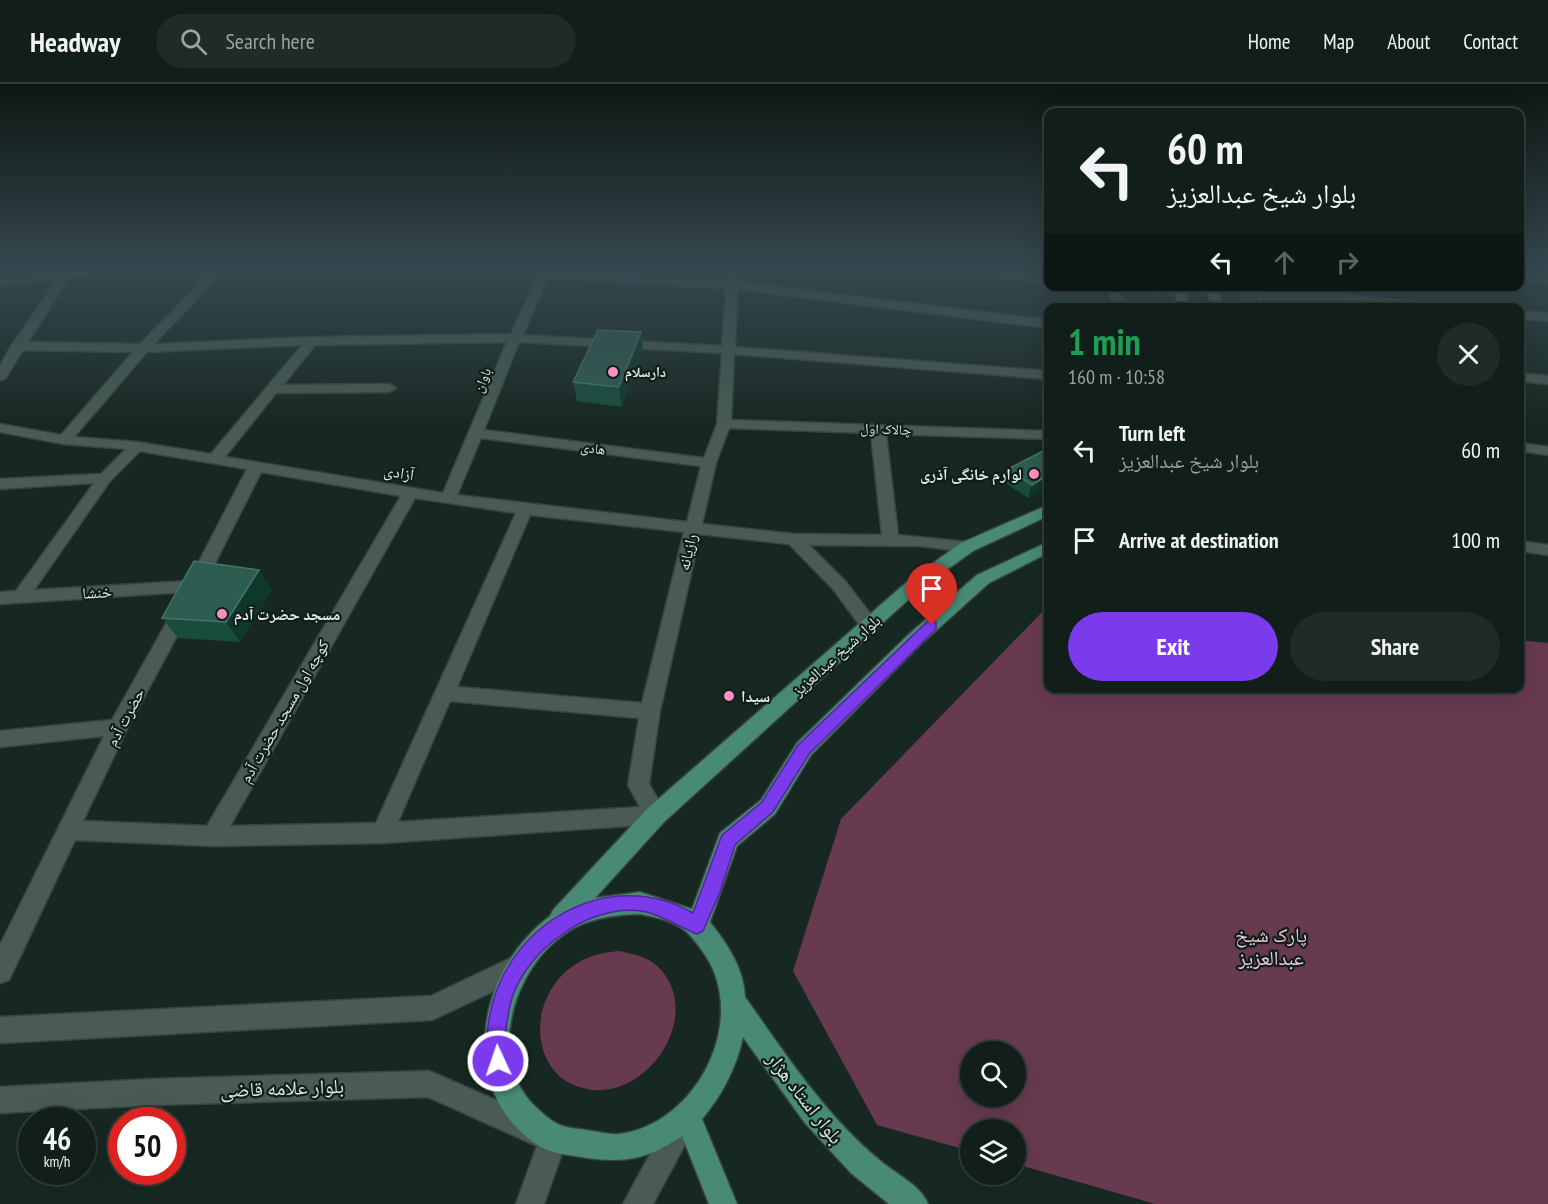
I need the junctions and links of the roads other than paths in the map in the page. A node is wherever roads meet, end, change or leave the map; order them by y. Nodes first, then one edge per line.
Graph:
1 (32, 322) edge
2 (168, 322) edge
3 (522, 322) edge
4 (730, 322) edge
5 (515, 338) junction
6 (312, 341) junction
7 (17, 346) junction
8 (143, 348) junction
9 (728, 350) junction
10 (1044, 375) edge
11 (0, 376) edge
12 (1524, 377) edge
13 (1548, 380) edge
14 (389, 388) dead end
15 (273, 389) junction
16 (724, 424) junction
17 (0, 428) edge
18 (878, 429) junction
19 (477, 433) junction
20 (1044, 435) edge
21 (64, 440) junction
22 (137, 446) junction
23 (1524, 448) edge
24 (1548, 451) edge
25 (216, 459) junction
26 (709, 464) junction
27 (257, 465) junction
28 (105, 478) junction
29 (0, 484) edge
30 (410, 493) junction
31 (449, 497) junction
32 (525, 508) junction
33 (1044, 512) edge
34 (693, 528) junction
35 (794, 539) junction
36 (891, 541) junction
37 (967, 547) junction
38 (1524, 547) edge
39 (1044, 549) edge
40 (1548, 550) edge
41 (195, 587) junction
42 (22, 595) junction
43 (0, 598) edge
44 (870, 626) junction
45 (443, 693) junction
46 (650, 711) junction
47 (118, 727) junction
48 (0, 739) edge
49 (656, 815) junction
50 (69, 830) junction
51 (383, 833) junction
52 (213, 836) junction
53 (697, 925) junction
54 (546, 934) junction
55 (519, 966) junction
56 (0, 971) edge
57 (735, 1004) junction
58 (0, 1030) edge
59 (0, 1100) edge
60 (687, 1115) junction
61 (553, 1139) junction
62 (530, 1204) edge
63 (637, 1204) edge
64 (723, 1204) edge
65 (914, 1204) edge

1 - 7 street
2 - 8 street
3 - 5 street, باوان
4 - 9 street, رازیانه
5 - 6 street
5 - 9 street
5 - 19 street, باوان
6 - 8 street
6 - 15 street
7 - 8 street
7 - 11 street
8 - 21 street
9 - 10 street
9 - 16 street, رازیانه
12 - 13 street
14 - 15 street
15 - 25 street
16 - 18 street, چالاک اول
16 - 26 street, رازیانه
17 - 21 street, آزادی
18 - 20 street, چالاک اول
18 - 36 street
19 - 26 street, هادی
19 - 31 street, باوان
21 - 22 street, آزادی
22 - 25 street, آزادی
22 - 28 street
23 - 24 street
25 - 27 street, آزادی
26 - 34 street, رازیانه
27 - 30 street, آزادی
27 - 41 street, حضرت آدم
28 - 29 street
28 - 42 street
30 - 31 street, آزادی
30 - 52 street, کوچه اول مسجد حضرت آدم
31 - 32 street, آزادی
32 - 34 street, آزادی
32 - 45 street
33 - 37 main road, بلوار شیخ عبدالعزیز
34 - 35 street, آزادی
34 - 46 street, رازیانه
35 - 36 street, آزادی
35 - 44 street
36 - 37 street, آزادی
37 - 44 main road, بلوار شیخ عبدالعزیز
38 - 40 street
39 - 53 main road
41 - 42 street, خنشا
41 - 47 street, حضرت آدم
42 - 43 street, خنشا
44 - 49 main road, بلوار شیخ عبدالعزیز
45 - 46 street
45 - 51 street
46 - 49 street, رازیانه
47 - 48 street
47 - 50 street, حضرت آدم
49 - 51 street
49 - 54 main road, بلوار شیخ عبدالعزیز
50 - 52 street
50 - 56 street, حضرت آدم
51 - 52 street
53 - 54 main road
53 - 57 main road
54 - 55 main road
55 - 58 street
55 - 61 main road
57 - 60 main road
57 - 65 main road, بلوار استاد هژار
59 - 61 street, بلوار علامه قاضی
60 - 61 main road
60 - 63 street
60 - 64 main road
61 - 62 street

